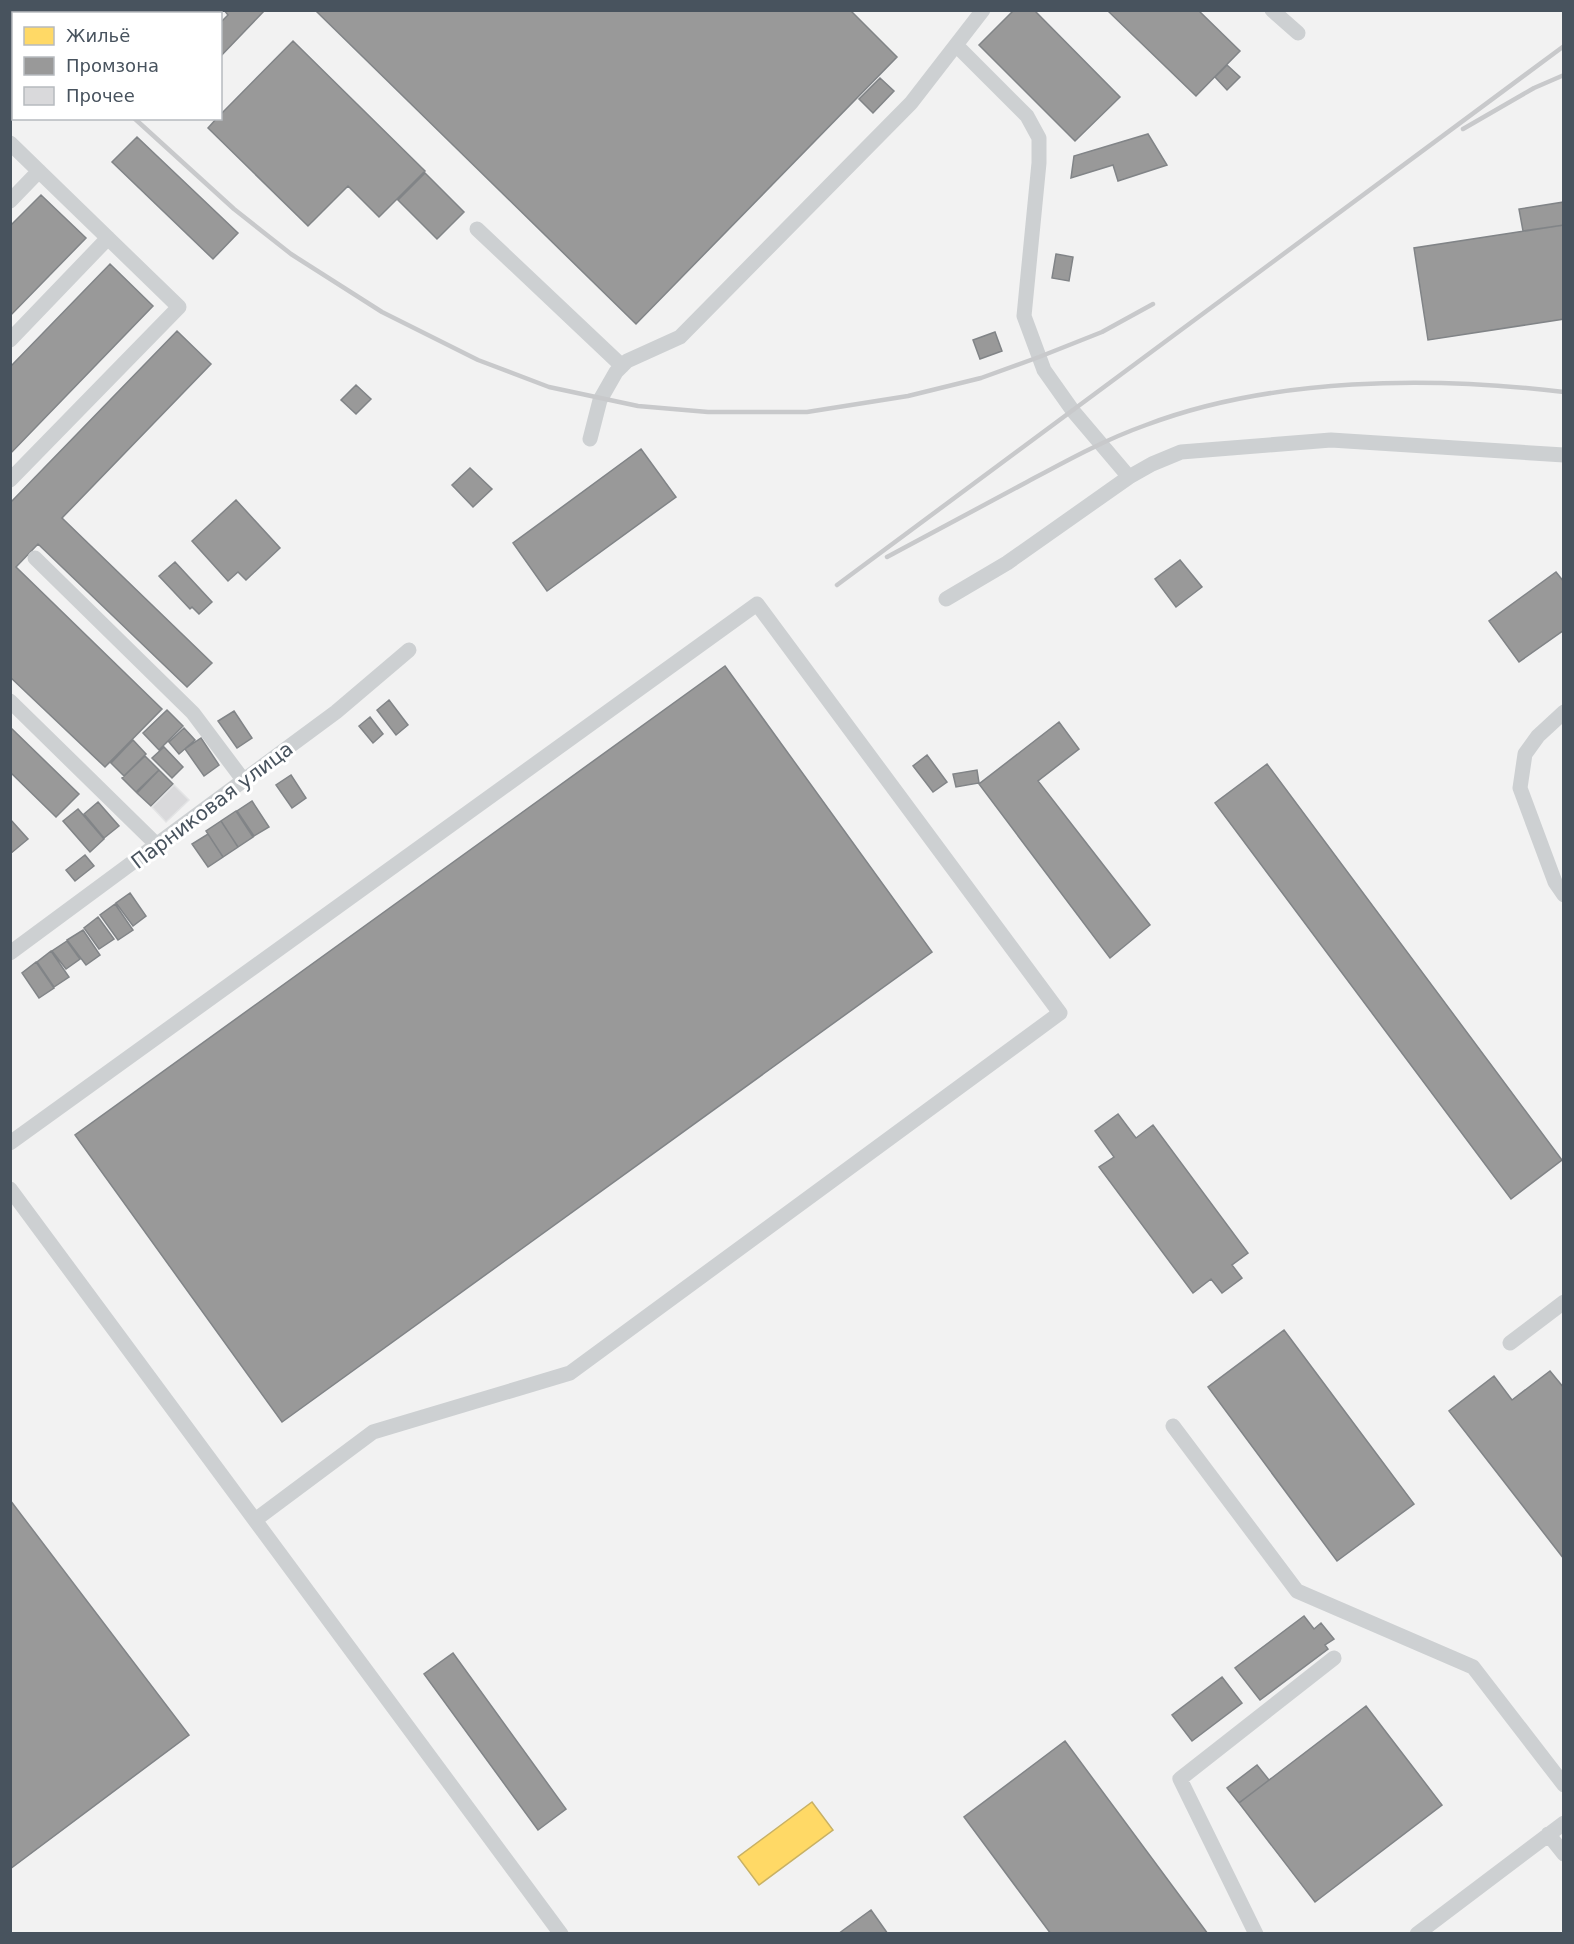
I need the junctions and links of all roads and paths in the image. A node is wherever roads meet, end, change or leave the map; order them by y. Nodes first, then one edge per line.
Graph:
1 (983, 10) edge
2 (1272, 10) edge
3 (1299, 33) dead end
4 (956, 45) junction
5 (10, 143) edge
6 (39, 171) junction
7 (10, 201) edge
8 (477, 229) dead end
9 (108, 238) junction
10 (10, 340) edge
11 (622, 366) junction
12 (590, 439) dead end
13 (1563, 455) edge
14 (1129, 477) junction
15 (10, 480) edge
16 (35, 558) dead end
17 (946, 599) dead end
18 (409, 650) dead end
19 (10, 701) edge
20 (1563, 712) edge
21 (244, 782) junction
22 (158, 846) junction
23 (1563, 895) edge
24 (10, 953) edge
25 (10, 1143) edge
26 (10, 1189) edge
27 (1563, 1302) edge
28 (1510, 1343) dead end
29 (1173, 1426) dead end
30 (255, 1520) junction
31 (1334, 1658) dead end
32 (1563, 1785) edge
33 (1563, 1823) edge
34 (1548, 1834) junction
35 (1563, 1854) edge
36 (561, 1934) edge
37 (1256, 1934) edge
38 (1417, 1934) edge

1 - 4 lane
2 - 3 lane
4 - 11 lane
4 - 14 lane
5 - 6 lane
6 - 7 lane
6 - 9 lane
8 - 11 lane
9 - 10 lane
9 - 15 lane
11 - 12 lane
13 - 14 lane
14 - 17 lane
16 - 21 lane
18 - 21 lane, Парниковая улица
19 - 22 lane
20 - 23 lane
21 - 22 lane, Парниковая улица
22 - 24 lane, Парниковая улица
25 - 30 lane
26 - 30 lane
27 - 28 lane
29 - 32 lane
30 - 36 lane
31 - 37 lane
33 - 34 lane
34 - 35 lane
34 - 38 lane

